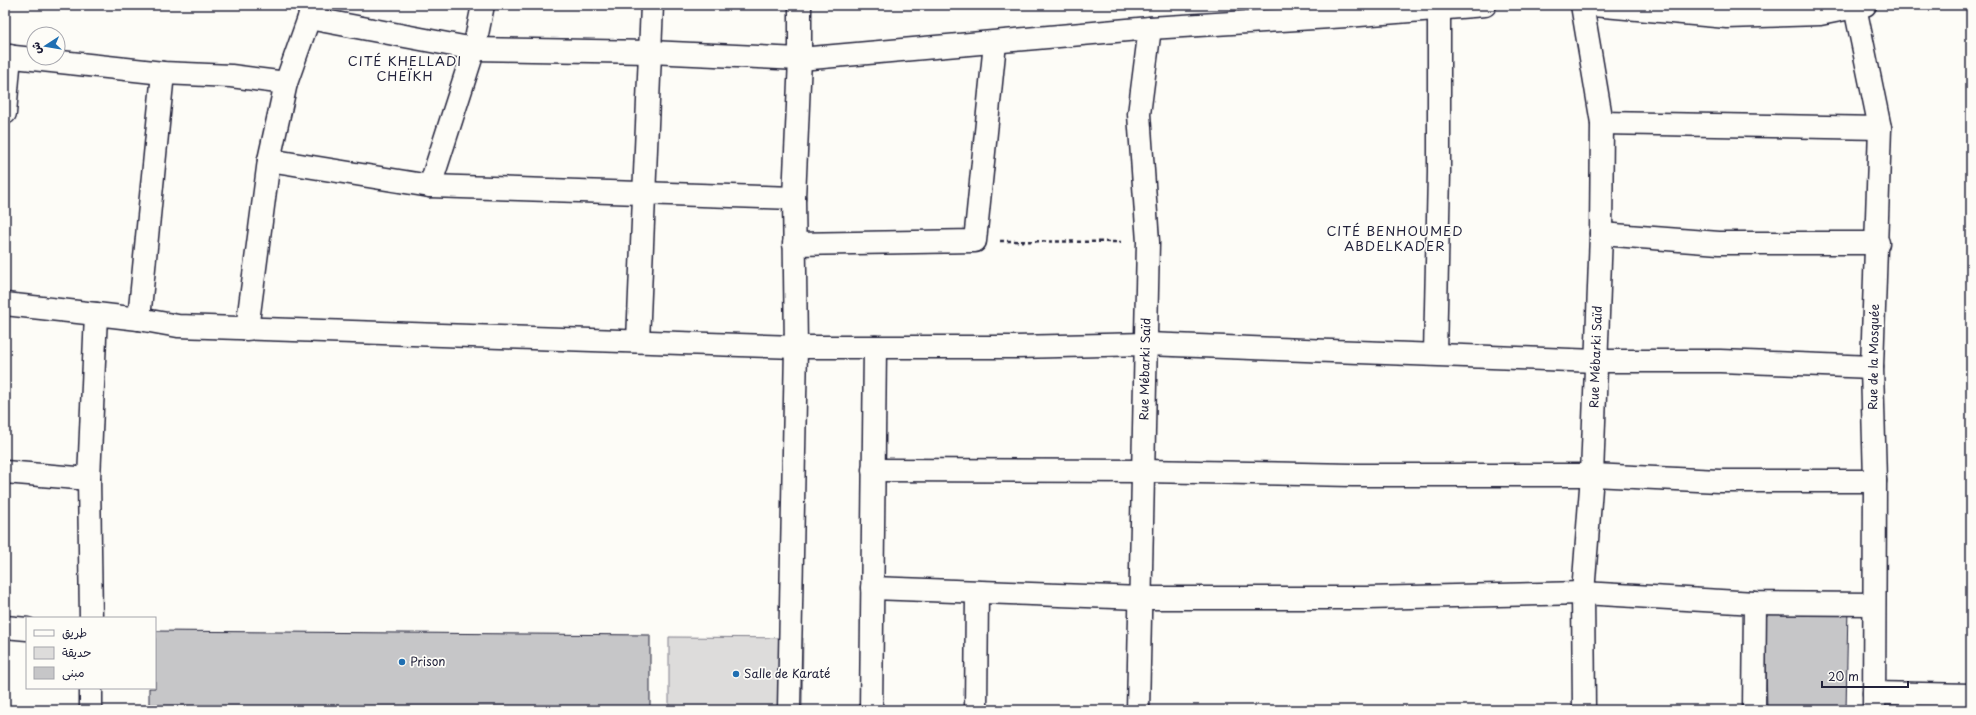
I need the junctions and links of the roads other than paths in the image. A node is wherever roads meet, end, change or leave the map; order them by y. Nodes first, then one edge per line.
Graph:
1 (483, 5) edge
2 (652, 5) edge
3 (800, 5) edge
4 (1485, 5) edge
5 (1582, 5) edge
6 (1593, 5) edge
7 (1860, 6) edge
8 (1439, 8) junction
9 (311, 11) edge
10 (1150, 28) junction
11 (995, 43) junction
12 (474, 49) junction
13 (650, 52) junction
14 (7, 56) edge
15 (800, 59) junction
16 (163, 73) junction
17 (286, 84) junction
18 (5, 113) edge
19 (1602, 123) junction
20 (1880, 128) junction
21 (269, 160) junction
22 (430, 186) junction
23 (644, 195) junction
24 (794, 198) junction
25 (1601, 234) junction
26 (794, 244) junction
27 (1878, 244) junction
28 (5, 304) edge
29 (96, 314) junction
30 (139, 319) junction
31 (247, 329) junction
32 (638, 341) junction
33 (1147, 344) junction
34 (796, 347) junction
35 (875, 347) junction
36 (1435, 354) junction
37 (1596, 362) junction
38 (1872, 367) junction
39 (873, 470) junction
40 (1144, 471) junction
41 (5, 472) edge
42 (1592, 475) junction
43 (89, 479) junction
44 (1875, 481) junction
45 (872, 588) junction
46 (977, 593) junction
47 (1583, 593) junction
48 (1141, 598) junction
49 (1755, 602) junction
50 (1874, 604) junction
51 (91, 617) edge
52 (5, 627) edge
53 (26, 629) edge
54 (91, 689) edge
55 (1971, 695) edge
56 (1874, 701) edge
57 (90, 710) edge
58 (789, 710) edge
59 (871, 710) edge
60 (976, 710) edge
61 (1138, 710) edge
62 (1584, 710) edge
63 (1754, 710) edge

1 - 12 street
2 - 13 street
3 - 15 street
4 - 8 street
5 - 19 street, Rue Mébarki Saïd
6 - 7 street
7 - 20 street, Rue de la Mosquée
8 - 10 street
8 - 36 street
9 - 12 street
9 - 17 street
10 - 11 street
10 - 33 street, Rue Mébarki Saïd
11 - 15 street
11 - 26 street
12 - 13 street
12 - 22 street
13 - 15 street
13 - 23 street
14 - 16 street
14 - 18 street
15 - 24 street
16 - 17 street
16 - 30 street
17 - 21 street
19 - 20 street
19 - 25 street, Rue Mébarki Saïd
20 - 27 street, Rue de la Mosquée
21 - 22 street
21 - 31 street
22 - 23 street
23 - 24 street
23 - 32 street
24 - 26 street
25 - 27 street
25 - 37 street, Rue Mébarki Saïd
26 - 34 street
27 - 38 street, Rue de la Mosquée
28 - 29 street
29 - 30 street
29 - 43 street
30 - 31 street
31 - 32 street
32 - 34 street
33 - 35 street
33 - 36 street
33 - 40 street, Rue Mébarki Saïd
34 - 35 street
34 - 58 street
35 - 39 street
36 - 37 street
37 - 38 street
37 - 42 street, Rue Mébarki Saïd
38 - 44 street, Rue de la Mosquée
39 - 40 street
39 - 45 street
40 - 42 street
40 - 48 street, Rue Mébarki Saïd
41 - 43 street
42 - 44 street
42 - 47 street, Rue Mébarki Saïd
43 - 51 street
44 - 50 street, Rue de la Mosquée
45 - 46 street
45 - 59 street
46 - 48 street
46 - 60 street
47 - 48 street
47 - 49 street
47 - 62 street, Rue Mébarki Saïd
48 - 61 street, Rue Mébarki Saïd
49 - 50 street
49 - 63 street
50 - 56 street, Rue de la Mosquée
52 - 53 street
54 - 57 street
55 - 56 street

